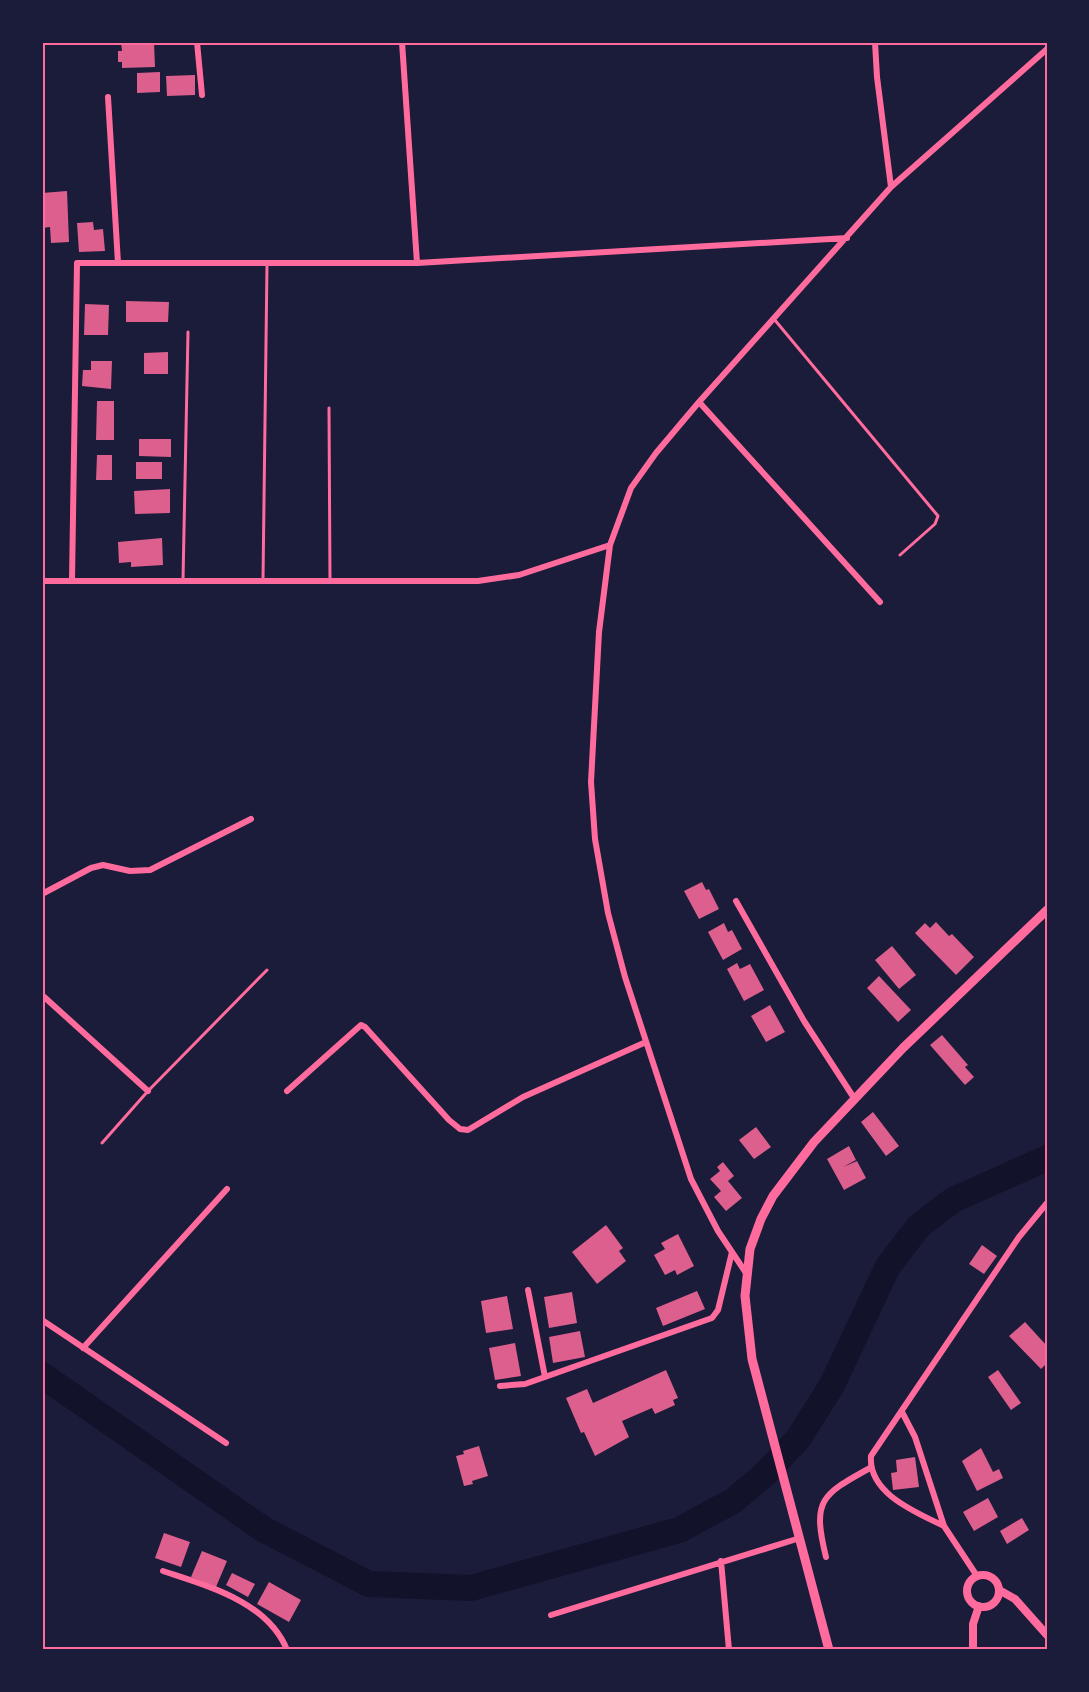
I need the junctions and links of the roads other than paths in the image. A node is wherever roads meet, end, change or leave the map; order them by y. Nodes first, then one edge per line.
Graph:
1 (197, 42) edge
2 (402, 42) edge
3 (875, 42) edge
4 (1047, 49) edge
5 (202, 95) dead end
6 (108, 97) dead end
7 (891, 187) junction
8 (848, 238) junction
9 (118, 263) junction
10 (417, 263) junction
11 (267, 264) junction
12 (774, 320) junction
13 (188, 332) dead end
14 (699, 402) junction
15 (329, 408) dead end
16 (610, 545) junction
17 (900, 555) dead end
18 (72, 580) junction
19 (183, 580) junction
20 (263, 580) junction
21 (42, 581) edge
22 (330, 581) junction
23 (880, 602) dead end
24 (252, 819) dead end
25 (42, 894) edge
26 (736, 901) dead end
27 (1047, 910) edge
28 (267, 970) dead end
29 (42, 995) edge
30 (645, 1042) junction
31 (148, 1091) junction
32 (287, 1091) dead end
33 (854, 1098) junction
34 (102, 1143) dead end
35 (227, 1189) dead end
36 (1047, 1203) edge
37 (732, 1252) junction
38 (746, 1273) junction
39 (528, 1290) dead end
40 (42, 1320) edge
41 (83, 1348) junction
42 (545, 1377) junction
43 (500, 1386) dead end
44 (902, 1412) junction
45 (226, 1443) dead end
46 (870, 1468) junction
47 (944, 1526) junction
48 (799, 1535) junction
49 (826, 1557) dead end
50 (721, 1561) junction
51 (163, 1571) dead end
52 (977, 1576) junction
53 (999, 1590) junction
54 (979, 1606) junction
55 (551, 1615) dead end
56 (1047, 1635) edge
57 (287, 1650) edge
58 (729, 1650) edge
59 (829, 1650) edge
60 (973, 1650) edge

1 - 5 street
2 - 10 street
3 - 7 street
4 - 7 street
6 - 9 street
7 - 8 street
8 - 10 street
8 - 12 street
9 - 11 street
9 - 18 street
10 - 11 street
11 - 20 lane
12 - 14 street
12 - 17 lane
13 - 19 lane
14 - 16 street
14 - 23 street
15 - 22 lane
16 - 22 street
16 - 30 street
18 - 19 street
18 - 21 street
19 - 20 street
20 - 22 street
24 - 25 street
26 - 33 street
27 - 33 main road
28 - 31 lane
29 - 31 street
30 - 32 street
30 - 37 street
31 - 34 lane
33 - 38 main road
35 - 41 street
36 - 44 street
37 - 38 street
37 - 42 street
38 - 48 main road
39 - 42 street
40 - 41 street
41 - 45 street
42 - 43 street
44 - 46 street
44 - 47 street
46 - 47 street
46 - 49 street
47 - 52 street
48 - 50 street
48 - 59 main road
50 - 55 street
50 - 58 street
51 - 57 street
52 - 53 street
52 - 54 street
53 - 54 street
53 - 56 street
54 - 60 street

